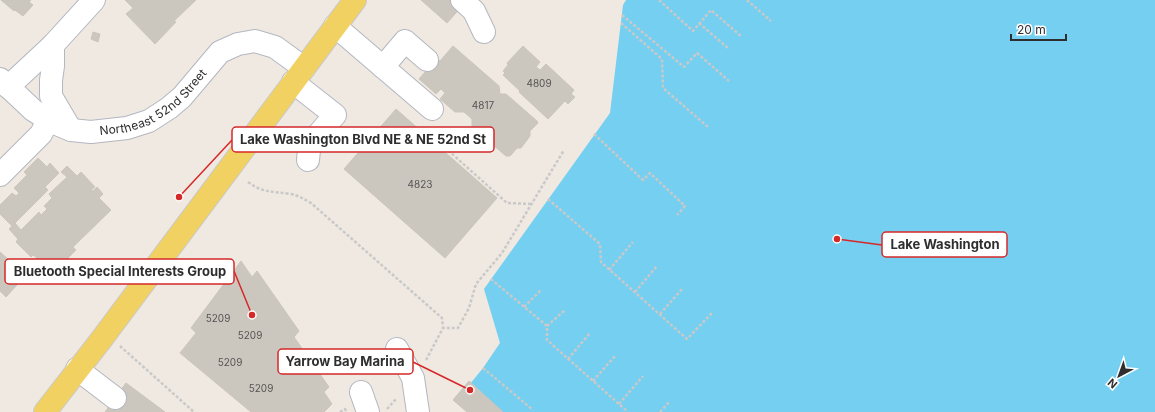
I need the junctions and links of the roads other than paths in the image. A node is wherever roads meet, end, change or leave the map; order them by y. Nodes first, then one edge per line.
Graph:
1 (94, 0) edge
2 (355, 0) edge
3 (462, 0) edge
4 (335, 26) junction
5 (484, 32) dead end
6 (53, 45) junction
7 (427, 60) dead end
8 (383, 67) junction
9 (299, 75) junction
10 (4, 83) edge
11 (426, 117) road end
12 (48, 120) junction
13 (71, 130) junction
14 (308, 160) dead end
15 (0, 175) edge
16 (397, 349) dead end
17 (77, 370) junction
18 (115, 398) dead end
19 (45, 412) edge
20 (418, 412) edge

1 - 6 street
2 - 4 main road
3 - 5 street
4 - 8 street
4 - 9 main road
6 - 10 street
6 - 13 street
7 - 8 street
8 - 11 street
9 - 13 street, Northeast 52nd Street
9 - 14 street, Northeast 52nd Street
9 - 17 main road
10 - 12 street, Northeast 52nd Street
12 - 13 street, Northeast 52nd Street
12 - 15 street
16 - 20 street
17 - 18 street
17 - 19 main road

